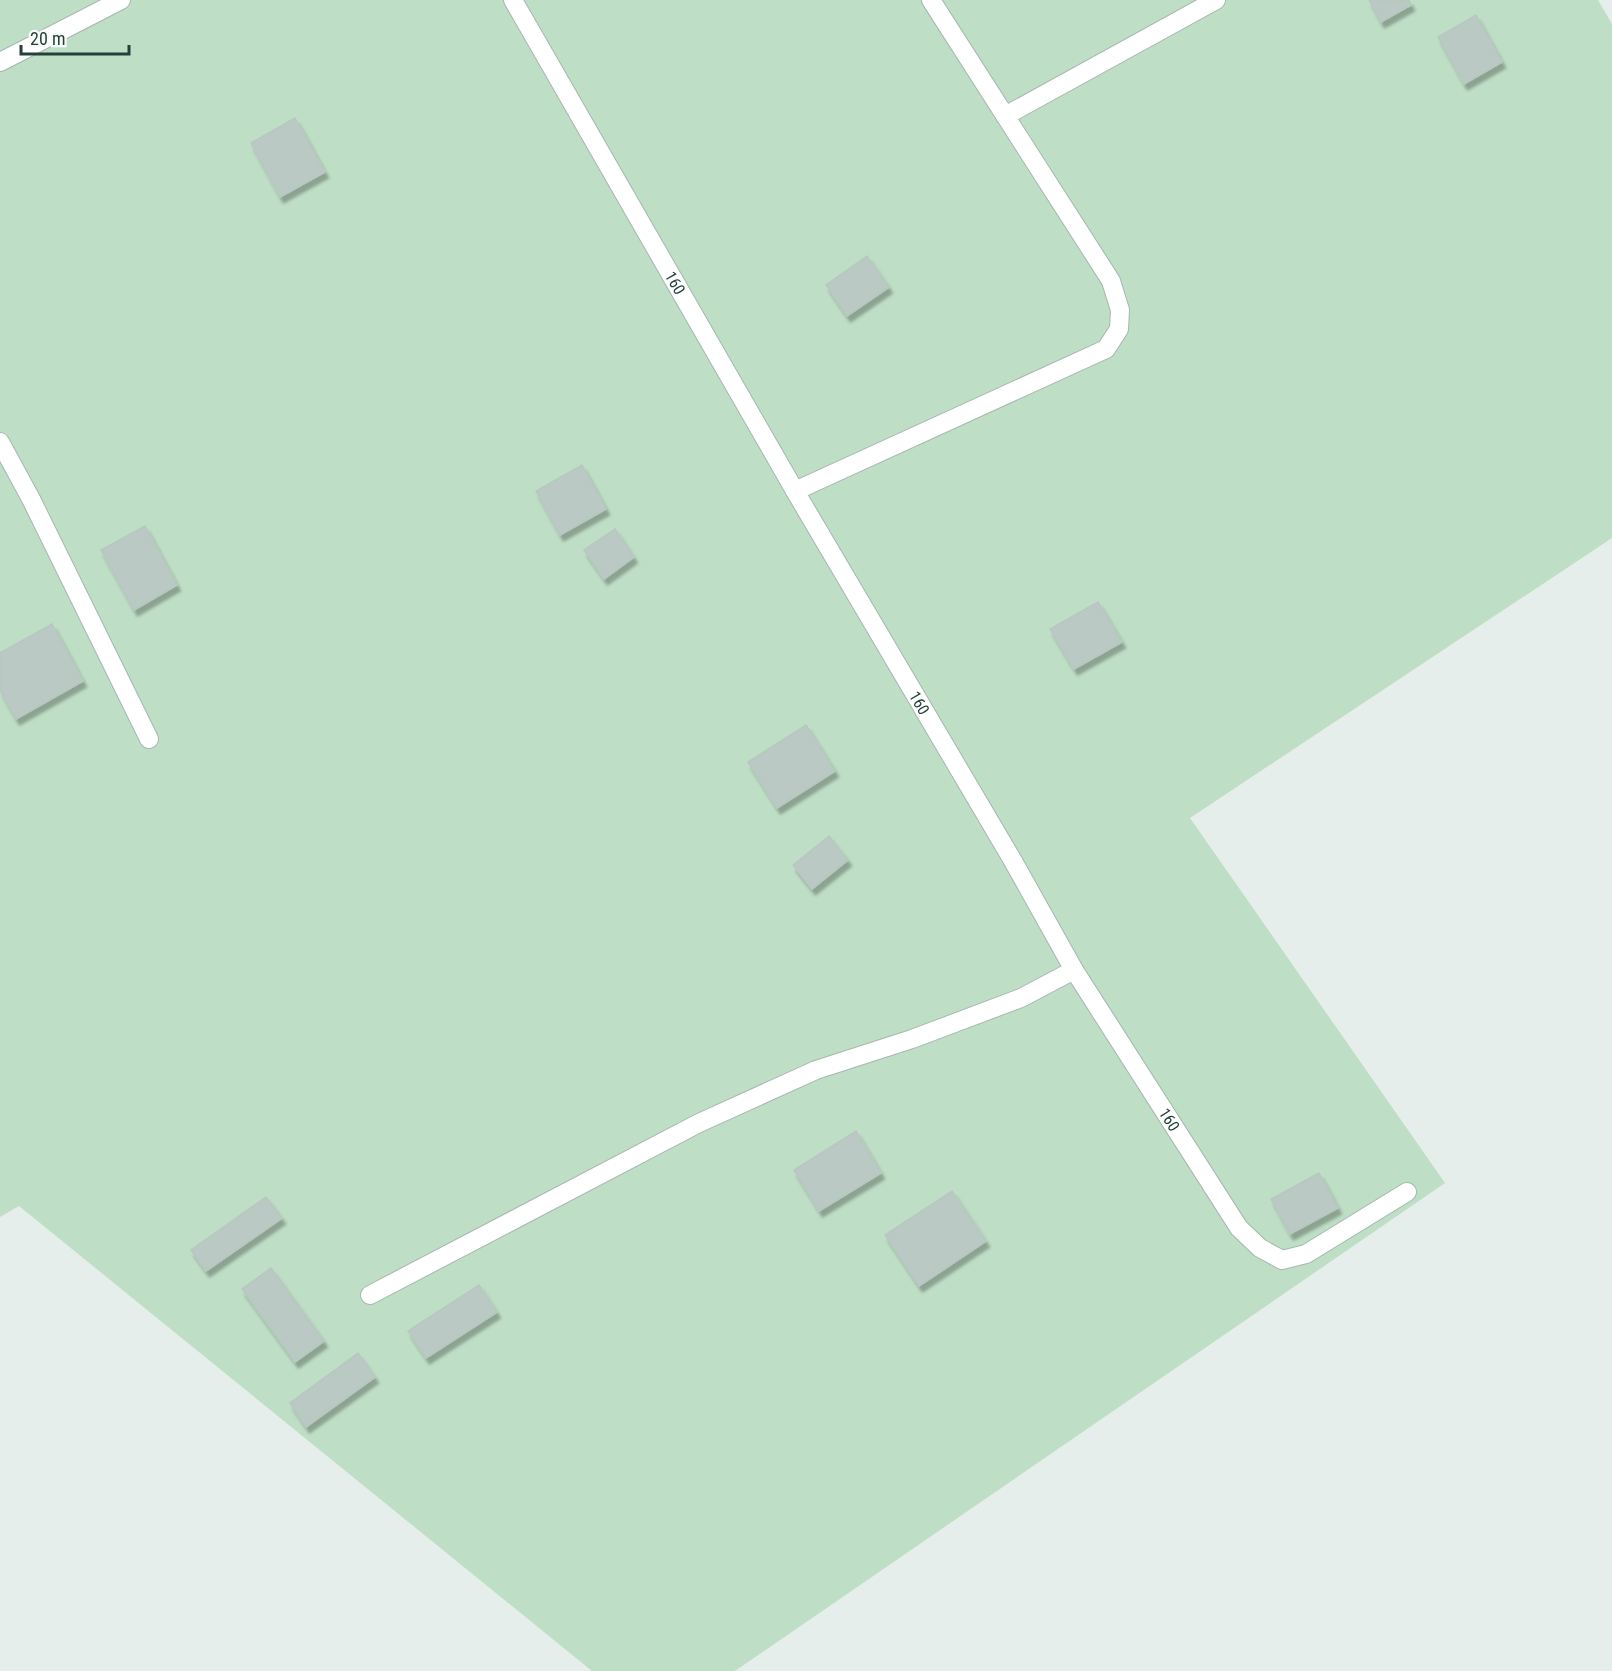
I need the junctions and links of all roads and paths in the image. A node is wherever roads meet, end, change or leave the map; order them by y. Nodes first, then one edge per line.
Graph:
1 (121, 0) edge
2 (513, 0) edge
3 (931, 0) edge
4 (1216, 0) edge
5 (0, 62) edge
6 (1005, 116) junction
7 (0, 442) edge
8 (795, 491) junction
9 (149, 739) dead end
10 (1074, 970) junction
11 (1407, 1192) dead end
12 (370, 1295) dead end

1 - 5 street
2 - 8 street, 160
3 - 6 street
4 - 6 street
6 - 8 street
7 - 9 street
8 - 10 street, 160
10 - 11 street, 160
10 - 12 street

